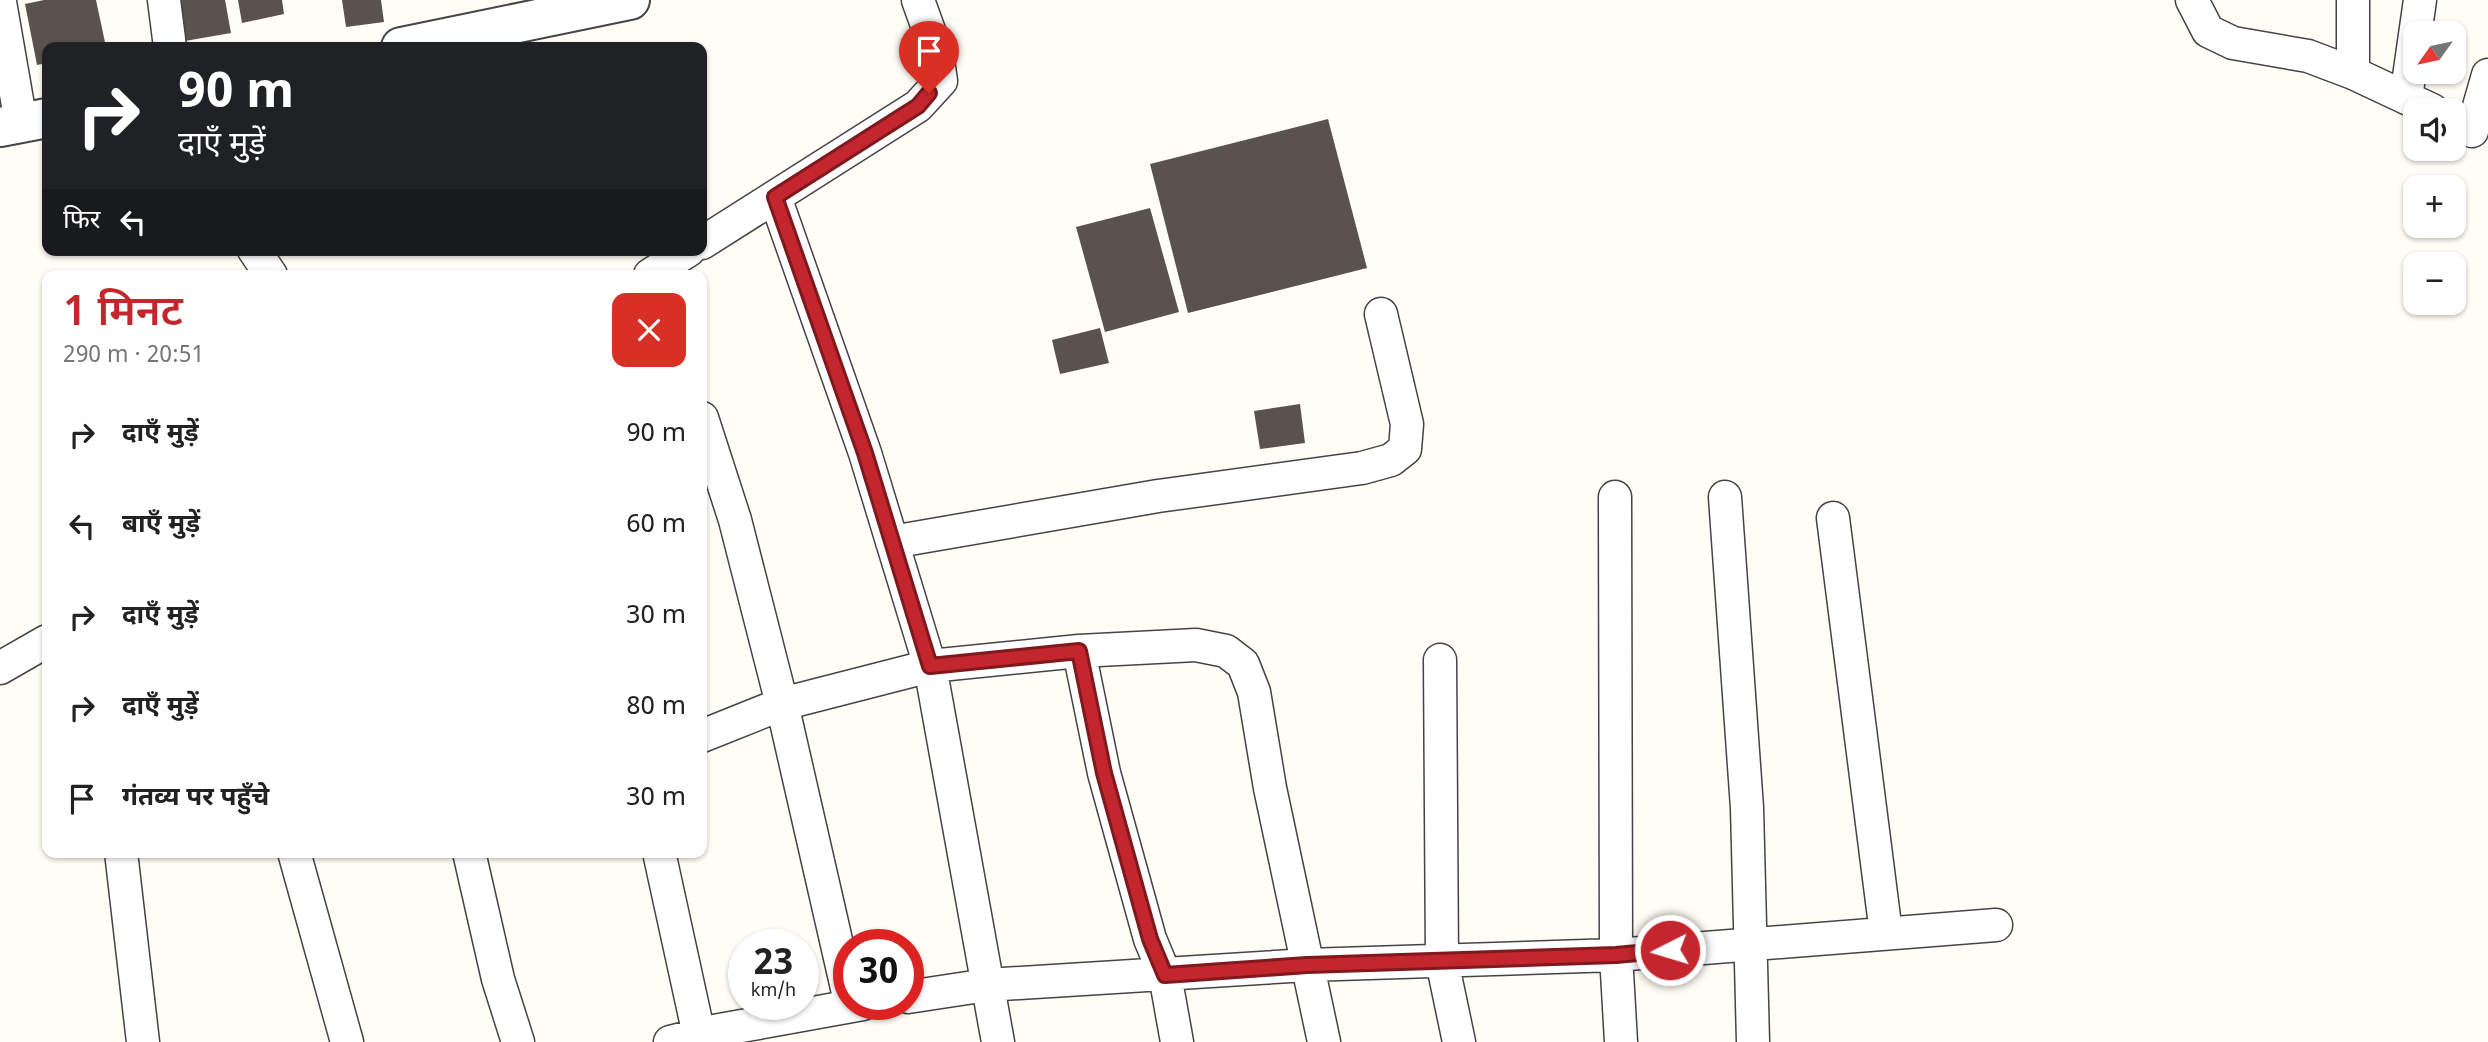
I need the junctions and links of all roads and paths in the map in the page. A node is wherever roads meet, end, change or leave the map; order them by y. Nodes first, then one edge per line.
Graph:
1 (164, 0) edge
2 (630, 0) edge
3 (918, 0) edge
4 (2192, 0) edge
5 (2353, 0) edge
6 (2420, 0) edge
7 (0, 2) edge
8 (169, 42) edge
9 (425, 42) edge
10 (2353, 73) junction
11 (2488, 75) edge
12 (2406, 98) edge
13 (2419, 98) edge
14 (23, 123) edge
15 (2471, 130) edge
16 (775, 197) junction
17 (707, 240) edge
18 (680, 256) edge
19 (658, 270) edge
20 (1381, 313) dead end
21 (707, 433) edge
22 (1615, 497) dead end
23 (1725, 497) dead end
24 (1833, 518) dead end
25 (892, 542) junction
26 (42, 644) edge
27 (1079, 651) junction
28 (1440, 660) dead end
29 (930, 666) junction
30 (0, 668) edge
31 (782, 704) junction
32 (707, 734) edge
33 (122, 858) edge
34 (296, 858) edge
35 (470, 858) edge
36 (660, 858) edge
37 (1996, 925) dead end
38 (835, 929) edge
39 (1886, 933) junction
40 (1751, 943) junction
41 (1616, 955) junction
42 (1442, 961) junction
43 (1307, 965) junction
44 (1165, 975) junction
45 (987, 985) junction
46 (924, 995) edge
47 (833, 1007) edge
48 (684, 1038) edge
49 (143, 1042) edge
50 (347, 1042) edge
51 (517, 1042) edge
52 (998, 1042) edge
53 (1177, 1042) edge
54 (1324, 1042) edge
55 (1459, 1042) edge
56 (1621, 1042) edge
57 (1754, 1042) edge

1 - 8 street
2 - 9 street
3 - 16 street
4 - 10 street
5 - 10 street
6 - 13 street
7 - 14 street
10 - 12 street
11 - 15 street
16 - 17 street
16 - 25 street
18 - 19 street
20 - 25 street
21 - 31 street
22 - 41 street
23 - 40 street
24 - 39 street
25 - 29 street
26 - 30 street
27 - 29 street
27 - 43 street
27 - 44 street
28 - 42 street
29 - 31 street
29 - 45 street
31 - 32 street
31 - 38 street
33 - 49 street
34 - 50 street
35 - 51 street
36 - 48 street
37 - 39 street
39 - 40 street
40 - 41 street
40 - 57 street
41 - 42 street
41 - 56 street
42 - 43 street
42 - 55 street
43 - 44 street
43 - 54 street
44 - 45 street
44 - 53 street
45 - 46 street
45 - 52 street
47 - 48 street

